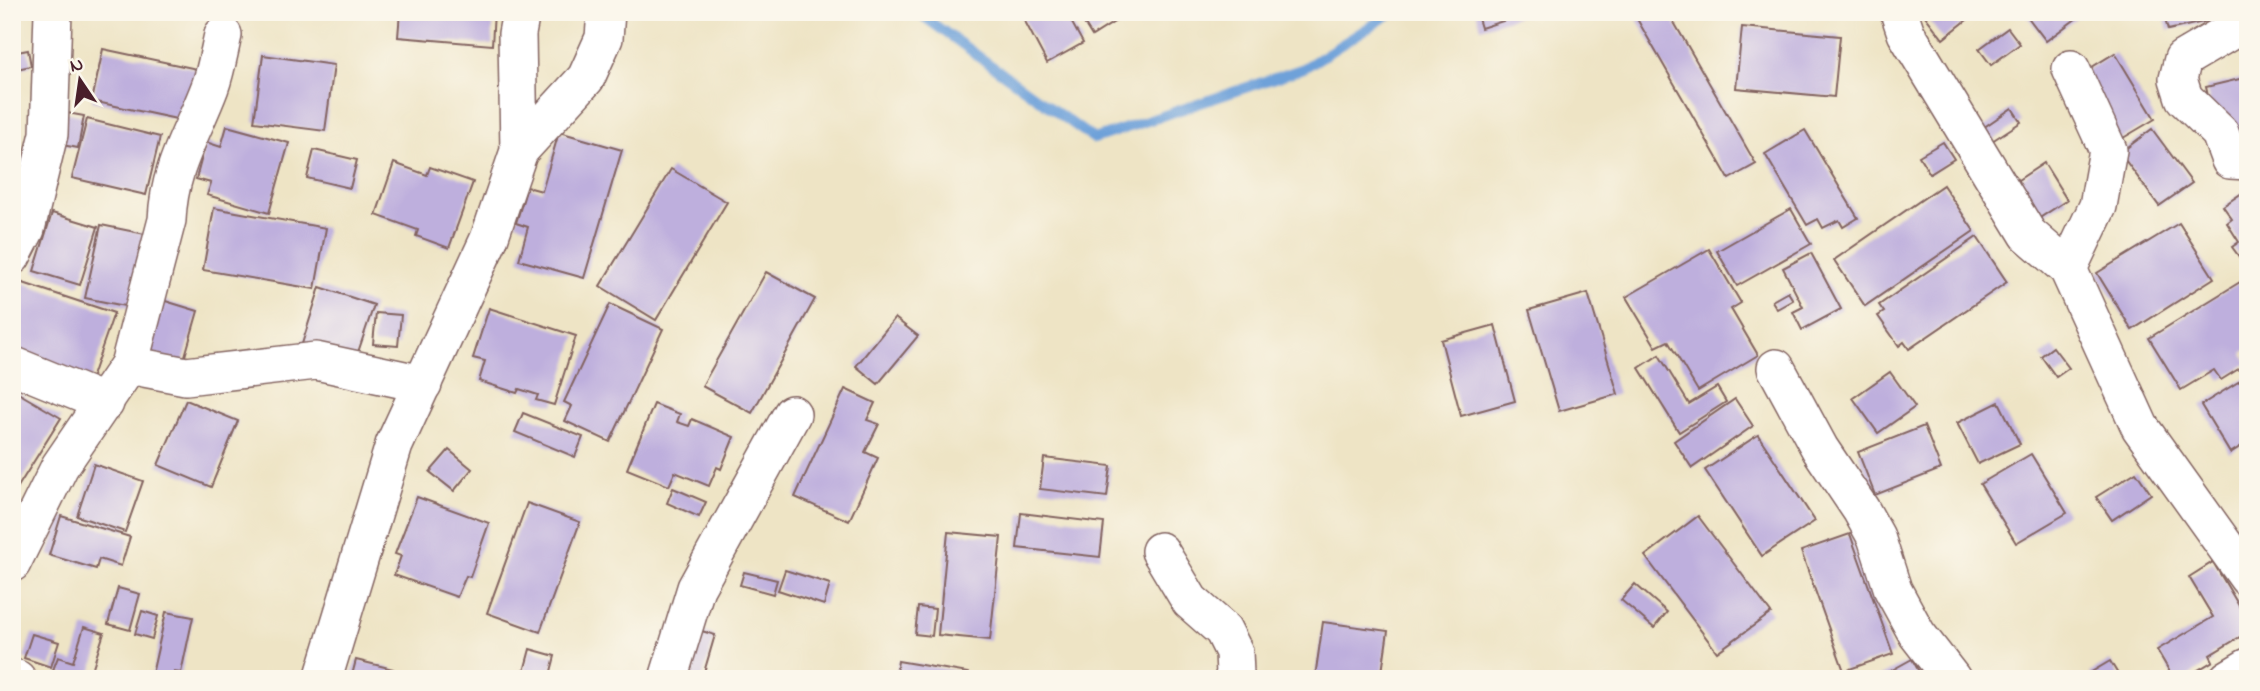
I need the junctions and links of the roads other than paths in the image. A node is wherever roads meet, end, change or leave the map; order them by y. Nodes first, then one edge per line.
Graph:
1 (53, 12) edge
2 (521, 12) edge
3 (606, 12) edge
4 (1898, 19) edge
5 (2248, 26) edge
6 (223, 35) dead end
7 (2071, 69) dead end
8 (519, 151) junction
9 (2248, 161) edge
10 (12, 256) edge
11 (2068, 269) junction
12 (12, 365) edge
13 (129, 365) junction
14 (1776, 368) dead end
15 (423, 384) junction
16 (105, 403) junction
17 (792, 414) dead end
18 (1160, 551) dead end
19 (12, 563) edge
20 (2248, 578) edge
21 (2248, 667) edge
22 (323, 679) edge
23 (668, 679) edge
24 (1233, 679) edge
25 (1951, 679) edge
26 (2228, 679) edge

1 - 10 street
2 - 8 street
3 - 8 street
4 - 11 street
5 - 9 street
6 - 13 street
7 - 11 street
8 - 15 street
11 - 20 street
12 - 16 street
13 - 15 street
13 - 16 street
14 - 25 street
15 - 22 street
16 - 19 street
17 - 23 street
18 - 24 street
21 - 26 street

